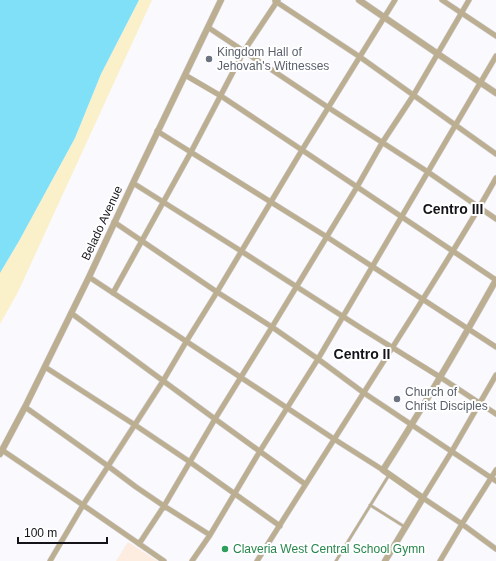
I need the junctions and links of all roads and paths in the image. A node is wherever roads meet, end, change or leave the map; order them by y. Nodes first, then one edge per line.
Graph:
1 (221, 0) edge
2 (276, 0) edge
3 (359, 0) edge
4 (395, 0) edge
5 (442, 0) edge
6 (469, 0) edge
7 (462, 13) junction
8 (384, 17) junction
9 (209, 28) junction
10 (496, 36) edge
11 (244, 51) junction
12 (438, 54) junction
13 (496, 56) edge
14 (360, 57) junction
15 (185, 74) junction
16 (480, 82) junction
17 (496, 93) edge
18 (221, 96) junction
19 (413, 96) junction
20 (328, 108) junction
21 (456, 125) junction
22 (157, 131) junction
23 (382, 143) junction
24 (302, 150) junction
25 (191, 152) junction
26 (496, 154) edge
27 (428, 172) junction
28 (496, 178) edge
29 (133, 183) junction
30 (357, 187) junction
31 (163, 201) junction
32 (271, 202) junction
33 (480, 208) junction
34 (401, 217) junction
35 (496, 220) edge
36 (114, 222) junction
37 (327, 237) junction
38 (141, 241) junction
39 (241, 251) junction
40 (453, 252) junction
41 (372, 267) junction
42 (89, 277) junction
43 (496, 280) edge
44 (296, 287) junction
45 (113, 292) junction
46 (217, 292) junction
47 (422, 300) junction
48 (71, 313) junction
49 (343, 317) junction
50 (272, 327) junction
51 (468, 330) junction
52 (186, 342) junction
53 (496, 347) edge
54 (392, 348) junction
55 (318, 359) junction
56 (45, 367) junction
57 (496, 375) edge
58 (440, 377) junction
59 (241, 378) junction
60 (163, 381) junction
61 (364, 393) junction
62 (480, 403) junction
63 (25, 407) junction
64 (287, 408) junction
65 (496, 414) edge
66 (215, 419) junction
67 (135, 425) junction
68 (412, 425) junction
69 (334, 439) junction
70 (260, 451) junction
71 (452, 451) junction
72 (1, 452) edge
73 (190, 462) junction
74 (108, 466) junction
75 (383, 470) junction
76 (496, 470) edge
77 (390, 475) junction
78 (491, 478) junction
79 (496, 481) edge
80 (305, 484) junction
81 (234, 493) junction
82 (423, 498) junction
83 (83, 505) junction
84 (370, 505) junction
85 (164, 506) junction
86 (462, 524) junction
87 (280, 526) junction
88 (405, 527) junction
89 (210, 535) junction
90 (139, 544) junction
91 (496, 549) edge
92 (50, 561) edge
93 (164, 561) edge
94 (192, 561) edge
95 (257, 561) edge
96 (336, 561) edge
97 (385, 561) edge
98 (440, 561) edge

1 - 9 street, Belado Avenue
2 - 11 street
2 - 14 street
3 - 8 street
4 - 8 street
5 - 7 street
6 - 7 street
7 - 10 street
7 - 12 street
8 - 12 street
8 - 14 street
9 - 11 street
9 - 15 street, Belado Avenue
11 - 18 street
11 - 20 street
12 - 16 street
12 - 19 street
13 - 16 street
14 - 19 street
14 - 20 street
15 - 18 street
15 - 22 street, Belado Avenue
16 - 17 street
16 - 21 street
18 - 24 street
18 - 25 street
19 - 21 street
19 - 23 street
20 - 23 street
20 - 24 street
21 - 26 street
21 - 27 street
22 - 25 street
22 - 29 street, Belado Avenue
23 - 27 street
23 - 30 street
24 - 30 street
24 - 32 street
25 - 31 street
25 - 32 street
27 - 33 street
27 - 34 street
28 - 33 street
29 - 31 street
29 - 36 street, Belado Avenue
30 - 34 street
30 - 37 street
31 - 38 street
31 - 39 street
32 - 37 street
32 - 39 street
33 - 35 street
33 - 40 street
34 - 40 street
34 - 41 street
36 - 38 street
36 - 42 street, Belado Avenue
37 - 41 street
37 - 44 street
38 - 45 street
38 - 46 street
39 - 44 street
39 - 46 street
40 - 43 street
40 - 47 street
41 - 47 street
41 - 49 street
42 - 45 street
42 - 48 street, Belado Avenue
43 - 51 street
44 - 49 street
44 - 50 street
45 - 52 street
46 - 50 street
46 - 52 street
47 - 51 street
47 - 54 street
48 - 56 street, Belado Avenue
48 - 60 street
49 - 54 street
49 - 55 street
50 - 55 street
50 - 59 street
51 - 53 street
51 - 58 street
52 - 59 street
52 - 60 street
54 - 58 street
54 - 61 street
55 - 61 street
55 - 64 street
56 - 63 street, Belado Avenue
56 - 67 street
57 - 62 street
58 - 62 street
58 - 68 street
59 - 64 street
59 - 66 street
60 - 66 street
60 - 67 street
61 - 68 street
61 - 69 street
62 - 65 street
62 - 71 street
63 - 72 street, Belado Avenue
63 - 74 street
64 - 69 street
64 - 70 street
66 - 70 street
66 - 73 street
67 - 73 street
67 - 74 street
68 - 71 street
68 - 75 street
69 - 75 street
69 - 80 street
70 - 80 street
70 - 81 street
71 - 78 street
71 - 82 street
72 - 83 street
73 - 81 street
73 - 85 street
74 - 83 street
74 - 85 street
75 - 77 street
76 - 78 street
77 - 82 street
77 - 84 lane
78 - 79 street
78 - 86 street
80 - 87 street
81 - 87 street
81 - 89 street
82 - 86 street
82 - 88 street
83 - 90 street
83 - 92 street
84 - 88 lane
84 - 96 lane
85 - 89 street
85 - 90 street
86 - 91 street
86 - 98 street
87 - 95 street
88 - 97 street
89 - 94 street
90 - 93 street

